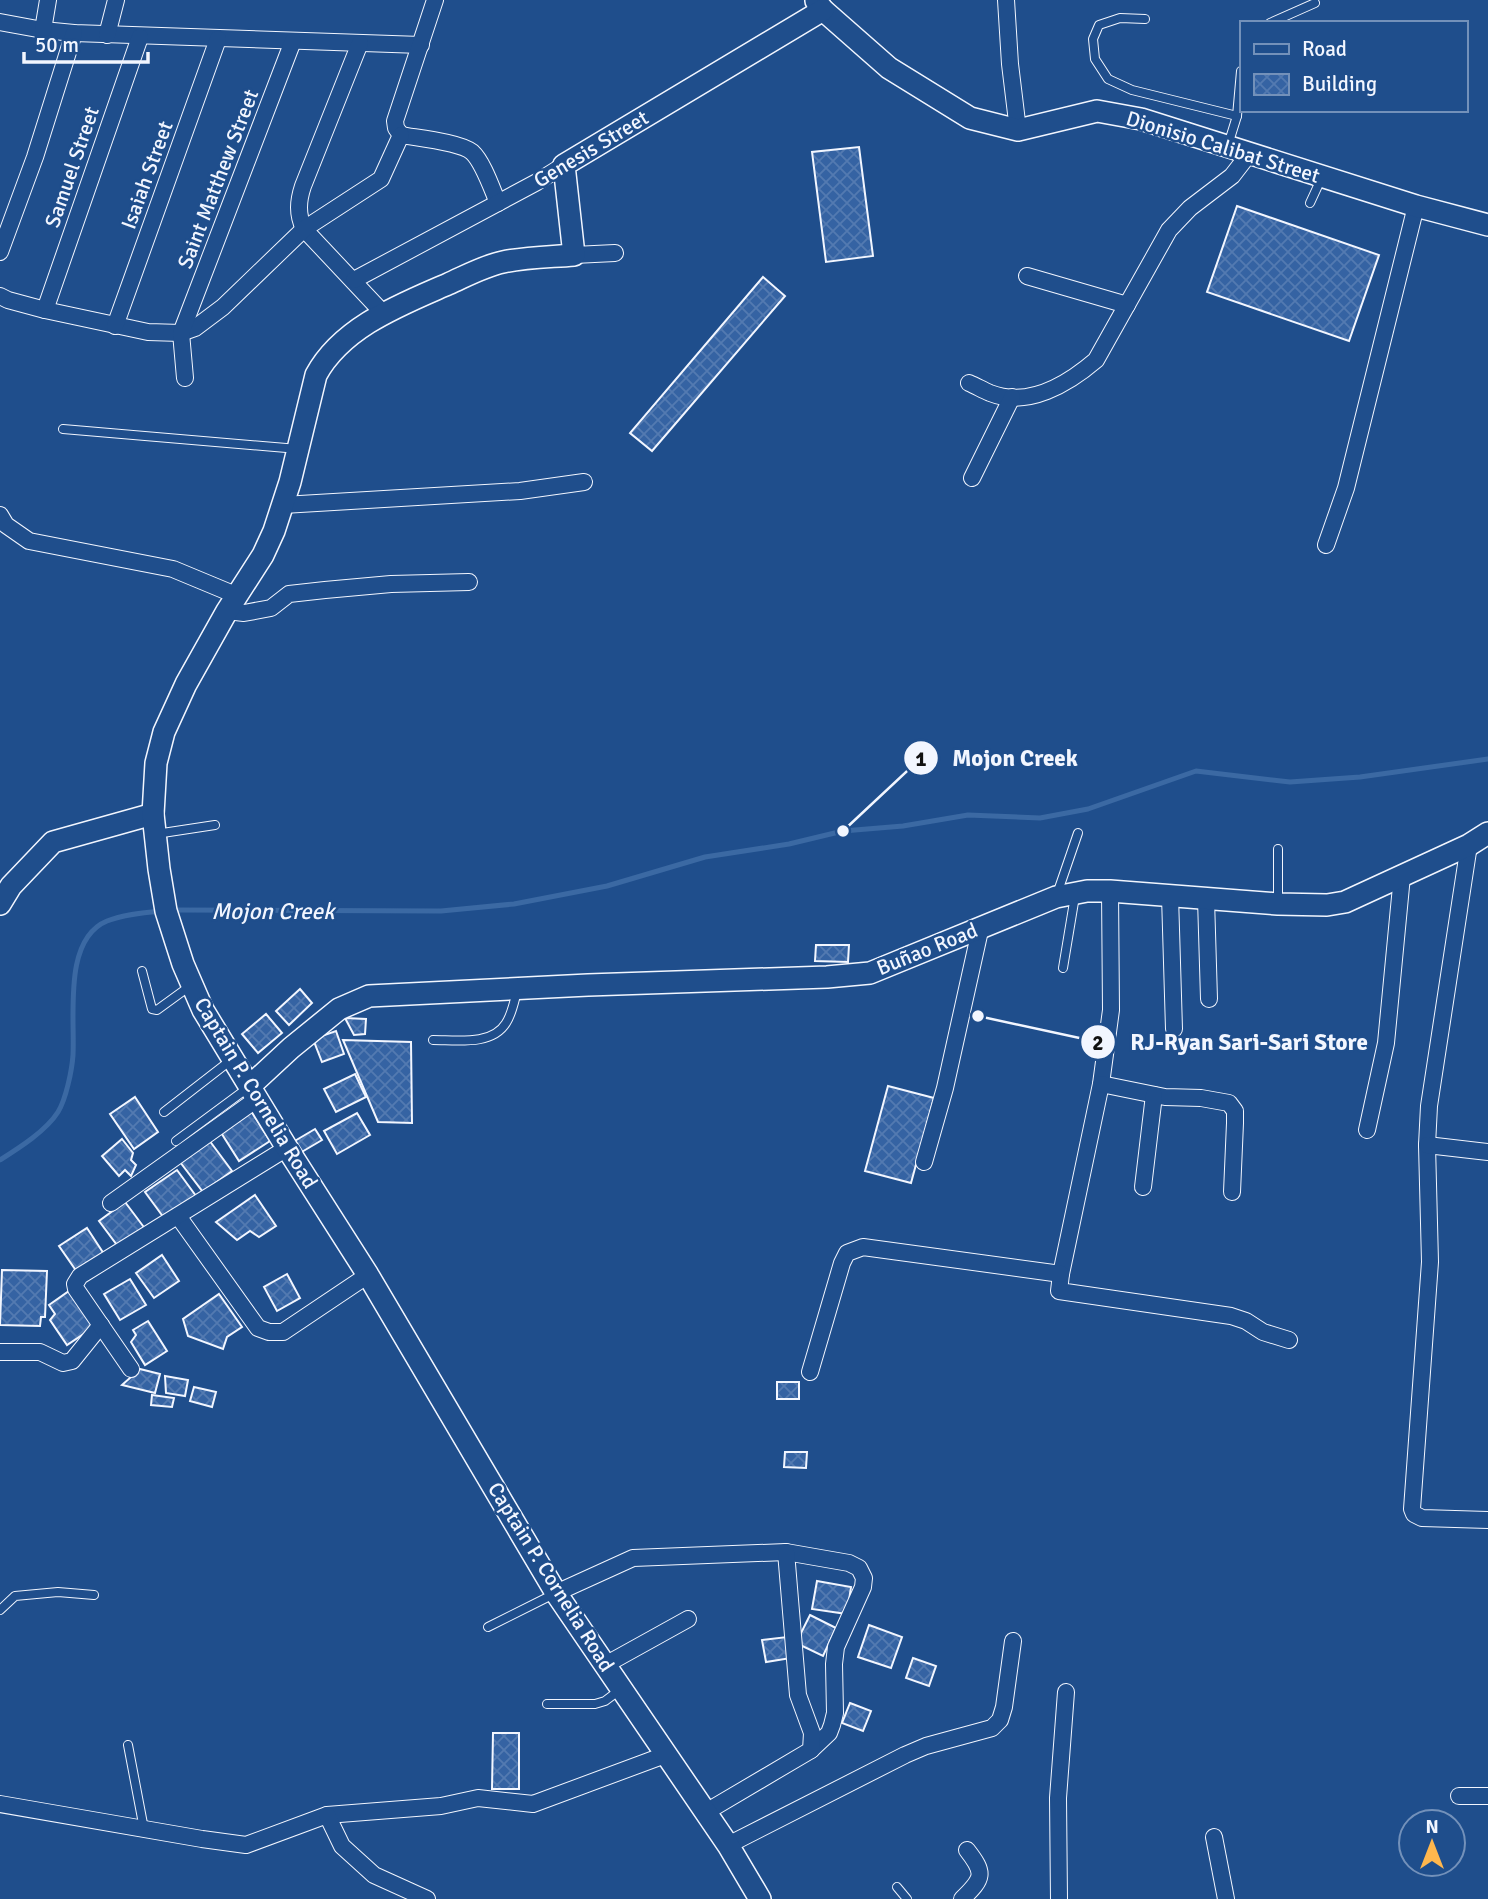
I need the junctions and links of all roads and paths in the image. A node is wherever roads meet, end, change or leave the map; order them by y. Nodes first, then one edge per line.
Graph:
1 (48, 0) edge
2 (116, 0) edge
3 (435, 0) edge
4 (1006, 0) edge
5 (1315, 3) dead end
6 (819, 5) edge
7 (1145, 19) dead end
8 (1274, 21) edge
9 (0, 22) edge
10 (43, 30) junction
11 (74, 33) junction
12 (107, 35) junction
13 (140, 37) junction
14 (219, 39) junction
15 (293, 41) junction
16 (360, 43) junction
17 (421, 45) junction
18 (1240, 82) edge
19 (1237, 116) junction
20 (1018, 130) junction
21 (401, 135) junction
22 (1228, 148) junction
23 (1249, 154) junction
24 (564, 165) junction
25 (1322, 177) junction
26 (498, 202) junction
27 (1310, 202) dead end
28 (1416, 206) junction
29 (1488, 225) edge
30 (304, 229) junction
31 (0, 251) edge
32 (615, 253) dead end
33 (574, 255) junction
34 (1027, 276) dead end
35 (354, 280) junction
36 (0, 296) edge
37 (1127, 305) junction
38 (44, 310) junction
39 (384, 314) junction
40 (114, 326) junction
41 (181, 332) junction
42 (185, 378) dead end
43 (970, 383) dead end
44 (1012, 397) junction
45 (63, 429) dead end
46 (298, 449) junction
47 (972, 478) dead end
48 (584, 482) dead end
49 (283, 505) junction
50 (0, 515) edge
51 (1326, 545) dead end
52 (469, 582) dead end
53 (233, 603) junction
54 (153, 824) junction
55 (215, 825) dead end
56 (1078, 833) dead end
57 (1488, 833) edge
58 (1469, 845) junction
59 (1278, 849) dead end
60 (1402, 876) junction
61 (1110, 891) junction
62 (1065, 895) junction
63 (1170, 895) junction
64 (1206, 899) junction
65 (0, 904) edge
66 (1278, 904) junction
67 (981, 926) junction
68 (1063, 968) dead end
69 (142, 971) dead end
70 (192, 985) junction
71 (518, 989) junction
72 (1209, 999) dead end
73 (1174, 1029) dead end
74 (433, 1040) dead end
75 (233, 1059) junction
76 (1101, 1084) junction
77 (254, 1093) junction
78 (1154, 1095) junction
79 (164, 1112) dead end
80 (1367, 1130) dead end
81 (176, 1141) dead end
82 (1427, 1145) junction
83 (287, 1147) junction
84 (1488, 1152) edge
85 (924, 1162) dead end
86 (1143, 1187) dead end
87 (1232, 1192) dead end
88 (111, 1203) dead end
89 (178, 1216) junction
90 (1060, 1274) junction
91 (368, 1275) junction
92 (101, 1325) junction
93 (1289, 1340) dead end
94 (0, 1352) edge
95 (131, 1369) dead end
96 (810, 1372) dead end
97 (1488, 1520) edge
98 (786, 1552) junction
99 (556, 1593) junction
100 (94, 1595) dead end
101 (0, 1610) edge
102 (688, 1619) dead end
103 (488, 1627) dead end
104 (1013, 1641) dead end
105 (605, 1664) junction
106 (621, 1689) junction
107 (1066, 1692) dead end
108 (547, 1704) dead end
109 (128, 1745) dead end
110 (811, 1750) junction
111 (666, 1755) junction
112 (1459, 1796) dead end
113 (1488, 1796) edge
114 (0, 1804) edge
115 (706, 1812) junction
116 (327, 1815) junction
117 (144, 1829) junction
118 (1214, 1837) dead end
119 (728, 1845) junction
120 (967, 1850) dead end
121 (897, 1887) dead end
122 (427, 1899) edge
123 (760, 1899) edge
124 (907, 1899) edge
125 (962, 1899) edge
126 (1059, 1899) edge
127 (1226, 1899) edge

1 - 10 street
2 - 12 street
3 - 17 street
4 - 20 street
5 - 8 lane
6 - 20 street, Dionisio Calibat Street
6 - 24 street, Genesis Street
7 - 19 lane
9 - 10 street
10 - 11 street
11 - 12 street
11 - 31 street
12 - 13 street
13 - 14 street
13 - 38 street, Samuel Street
14 - 15 street
14 - 40 street, Isaiah Street
15 - 16 street
15 - 41 street, Saint Matthew Street
16 - 17 street
16 - 30 street
17 - 21 street
18 - 19 lane
19 - 22 lane
20 - 22 street, Dionisio Calibat Street
21 - 26 street
21 - 30 street
22 - 23 street, Dionisio Calibat Street
23 - 25 street, Dionisio Calibat Street
23 - 37 street
24 - 26 street, Genesis Street
24 - 33 street
25 - 27 lane
25 - 28 street, Dionisio Calibat Street
26 - 35 street, Genesis Street
28 - 29 street, Dionisio Calibat Street
28 - 51 street
30 - 35 street
30 - 41 street
32 - 33 street
33 - 39 street, Captain P. Cornelia Road
34 - 37 street
35 - 39 street
36 - 38 street
37 - 44 street
38 - 40 street
39 - 46 street, Captain P. Cornelia Road
40 - 41 street
41 - 42 street
43 - 44 street
44 - 47 street
45 - 46 lane
46 - 49 street, Captain P. Cornelia Road
48 - 49 street
49 - 53 street, Captain P. Cornelia Road
50 - 53 street
52 - 53 street
53 - 54 street, Captain P. Cornelia Road
54 - 55 lane
54 - 65 street
54 - 70 street, Captain P. Cornelia Road
56 - 62 lane
57 - 58 street, Buñao Road
58 - 60 street, Buñao Road
58 - 82 street
59 - 66 lane
60 - 66 street, Buñao Road
60 - 80 street
61 - 62 street, Buñao Road
61 - 63 street, Buñao Road
61 - 76 street
62 - 67 street, Buñao Road
62 - 68 lane
63 - 64 street, Buñao Road
63 - 73 street
64 - 66 street, Buñao Road
64 - 72 street
67 - 71 street, Buñao Road
67 - 85 street
69 - 70 lane
70 - 75 street, Captain P. Cornelia Road
71 - 74 lane
71 - 77 street, Buñao Road
75 - 77 street, Captain P. Cornelia Road
75 - 79 lane
76 - 78 street
76 - 90 street
77 - 81 lane
77 - 83 street, Captain P. Cornelia Road
77 - 88 street
78 - 86 street
78 - 87 street
82 - 84 street
82 - 97 street
83 - 89 street
83 - 91 street, Captain P. Cornelia Road
89 - 91 street
89 - 92 street
90 - 93 street
90 - 96 street
91 - 99 street, Captain P. Cornelia Road
92 - 94 street
92 - 95 street
98 - 99 street
98 - 110 street
98 - 110 street
99 - 103 lane
99 - 105 street, Captain P. Cornelia Road
100 - 101 lane
102 - 105 street
104 - 119 street
105 - 106 street, Captain P. Cornelia Road
106 - 108 lane
106 - 111 street, Captain P. Cornelia Road
107 - 126 street
109 - 117 lane
110 - 115 street
111 - 115 street, Captain P. Cornelia Road
111 - 116 street
112 - 113 street
114 - 117 street
115 - 119 street, Captain P. Cornelia Road
116 - 117 street
116 - 122 street
118 - 127 street
119 - 123 street, Captain P. Cornelia Road
120 - 125 street
121 - 124 lane

